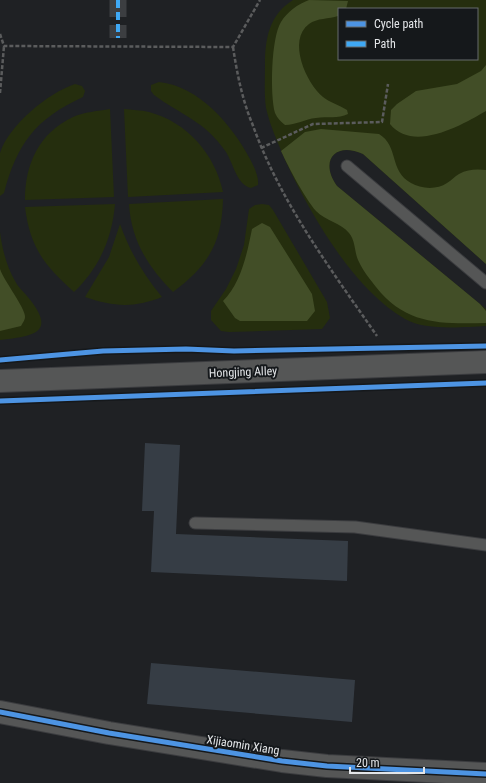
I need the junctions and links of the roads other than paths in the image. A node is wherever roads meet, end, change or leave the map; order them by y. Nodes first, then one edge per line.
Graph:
1 (347, 166) dead end
2 (486, 283) edge
3 (486, 362) edge
4 (0, 381) edge
5 (195, 523) dead end
6 (486, 545) edge
7 (0, 712) edge
8 (486, 774) edge

1 - 2 lane
3 - 4 street, Hongjing Alley
5 - 6 lane
7 - 8 street, Xijiaomin Xiang

